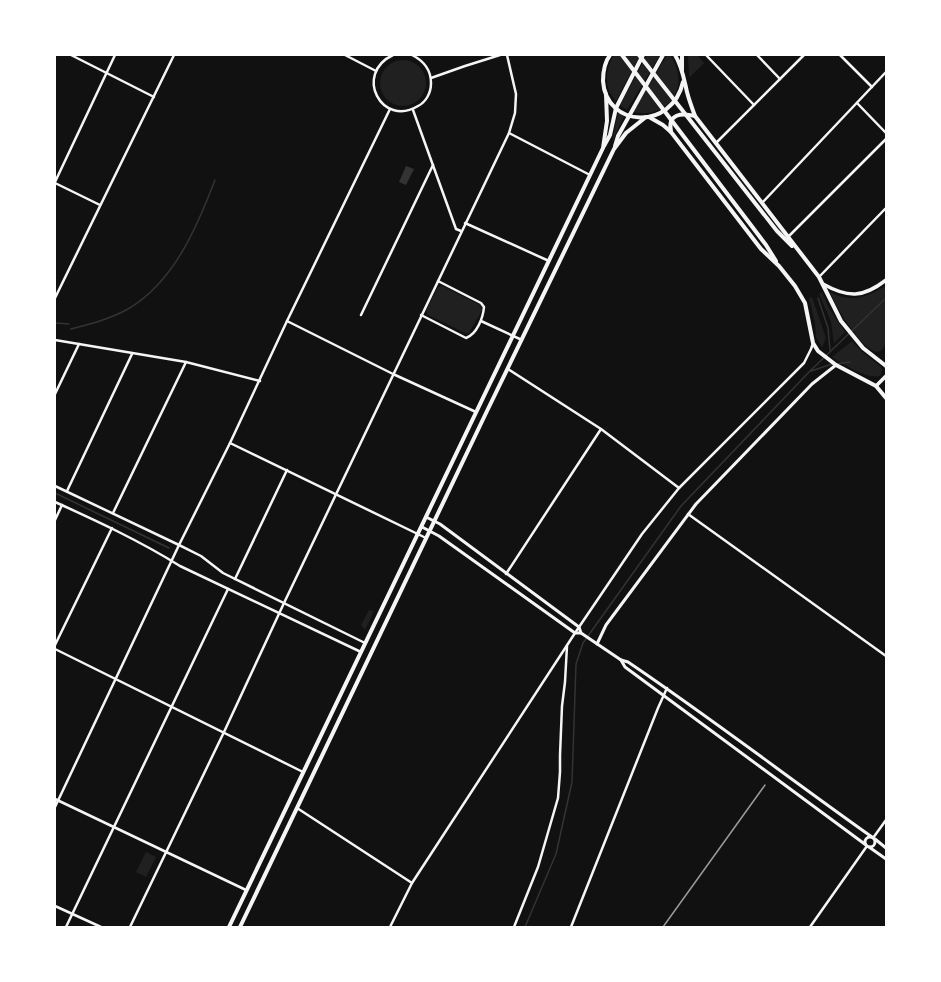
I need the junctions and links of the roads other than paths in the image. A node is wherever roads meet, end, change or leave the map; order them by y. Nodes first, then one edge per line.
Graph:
1 (71, 55) edge
2 (115, 55) edge
3 (174, 55) edge
4 (345, 55) edge
5 (393, 55) edge
6 (412, 55) edge
7 (500, 55) edge
8 (508, 55) edge
9 (622, 55) edge
10 (639, 55) edge
11 (643, 55) edge
12 (663, 55) edge
13 (675, 55) edge
14 (682, 55) edge
15 (706, 55) edge
16 (757, 55) edge
17 (804, 55) edge
18 (840, 55) edge
19 (608, 56) edge
20 (376, 71) junction
21 (682, 71) junction
22 (886, 72) edge
23 (107, 73) junction
24 (431, 78) junction
25 (780, 79) junction
26 (684, 80) junction
27 (872, 87) junction
28 (606, 94) junction
29 (154, 97) junction
30 (857, 103) junction
31 (754, 105) junction
32 (616, 108) junction
33 (390, 109) junction
34 (413, 110) junction
35 (629, 115) junction
36 (695, 116) junction
37 (647, 117) junction
38 (671, 132) junction
39 (509, 133) junction
40 (886, 133) edge
41 (886, 139) edge
42 (716, 144) junction
43 (603, 148) junction
44 (614, 149) junction
45 (433, 165) junction
46 (590, 175) junction
47 (55, 182) edge
48 (762, 203) junction
49 (100, 205) junction
50 (886, 208) edge
51 (465, 223) junction
52 (461, 231) junction
53 (788, 237) junction
54 (799, 253) junction
55 (549, 261) junction
56 (779, 266) junction
57 (819, 277) junction
58 (886, 280) edge
59 (438, 281) junction
60 (823, 284) junction
61 (55, 298) edge
62 (361, 315) dead end
63 (421, 315) junction
64 (287, 321) junction
65 (481, 321) junction
66 (513, 336) junction
67 (55, 340) edge
68 (522, 340) junction
69 (813, 343) junction
70 (79, 344) junction
71 (132, 354) junction
72 (186, 362) junction
73 (836, 365) junction
74 (886, 366) edge
75 (508, 369) junction
76 (393, 374) junction
77 (886, 376) edge
78 (260, 381) junction
79 (876, 386) junction
80 (55, 394) edge
81 (886, 398) edge
82 (476, 412) junction
83 (601, 429) junction
84 (230, 443) junction
85 (287, 470) junction
86 (55, 486) edge
87 (680, 488) junction
88 (67, 491) junction
89 (336, 495) junction
90 (55, 502) edge
91 (62, 505) junction
92 (113, 513) junction
93 (688, 514) junction
94 (426, 517) junction
95 (55, 520) edge
96 (434, 521) junction
97 (422, 527) junction
98 (112, 528) junction
99 (430, 530) junction
100 (418, 533) junction
101 (426, 538) junction
102 (179, 545) junction
103 (172, 561) junction
104 (506, 574) junction
105 (234, 579) junction
106 (228, 590) junction
107 (284, 603) junction
108 (279, 613) junction
109 (579, 627) junction
110 (575, 633) junction
111 (582, 633) junction
112 (365, 644) junction
113 (598, 644) junction
114 (55, 645) edge
115 (567, 646) junction
116 (55, 649) edge
117 (361, 652) junction
118 (886, 656) edge
119 (621, 660) junction
120 (116, 679) junction
121 (667, 688) junction
122 (663, 695) junction
123 (172, 707) junction
124 (709, 719) junction
125 (705, 725) junction
126 (224, 732) junction
127 (737, 740) junction
128 (733, 745) junction
129 (303, 772) junction
130 (57, 800) edge
131 (55, 807) edge
132 (297, 808) junction
133 (886, 820) edge
134 (114, 826) junction
135 (873, 838) junction
136 (868, 846) junction
137 (886, 848) edge
138 (166, 851) junction
139 (886, 860) edge
140 (412, 883) junction
141 (246, 890) junction
142 (55, 906) edge
143 (72, 914) junction
144 (66, 927) edge
145 (101, 927) edge
146 (130, 927) edge
147 (229, 927) edge
148 (240, 927) edge
149 (390, 927) edge
150 (514, 927) edge
151 (571, 927) edge
152 (810, 927) edge

1 - 23 street
2 - 23 street
3 - 29 street
4 - 20 street
5 - 20 street
6 - 24 street
7 - 24 street
8 - 39 street
9 - 56 main road
10 - 54 main road
11 - 32 main road
12 - 35 main road
13 - 21 main road
14 - 21 main road
15 - 31 street
16 - 25 street
17 - 25 street
18 - 27 street
19 - 28 main road
20 - 33 street
21 - 26 main road
22 - 27 street
23 - 29 street
23 - 47 street
24 - 34 street
25 - 31 street
26 - 36 main road
26 - 37 main road
27 - 30 street
28 - 32 main road
28 - 43 main road
29 - 49 street
30 - 40 street
30 - 48 street
31 - 42 street
32 - 35 main road
32 - 43 main road
33 - 34 street
33 - 64 street
34 - 45 street
35 - 37 main road
35 - 44 main road
36 - 38 main road
36 - 42 main road
37 - 38 main road
37 - 44 main road
38 - 56 main road
39 - 46 street
39 - 51 street
41 - 53 street
42 - 48 main road
43 - 46 main road
44 - 68 main road
45 - 52 street
45 - 62 street
46 - 55 main road
47 - 49 street
48 - 53 main road
49 - 61 street
50 - 57 street
51 - 52 street
51 - 55 street
52 - 59 street
53 - 54 main road
54 - 57 main road
55 - 66 main road
56 - 69 main road
57 - 60 main road
58 - 60 main road
59 - 63 street
59 - 65 street
60 - 74 main road
63 - 65 street
63 - 76 street
64 - 76 street
64 - 78 street
65 - 66 street
66 - 68 street
66 - 82 main road
67 - 70 street
68 - 75 main road
69 - 73 main road
69 - 87 street
70 - 71 street
70 - 80 street
71 - 72 street
71 - 88 street
72 - 78 street
72 - 92 street
73 - 79 main road
73 - 93 street
75 - 83 street
75 - 96 main road
76 - 82 street
76 - 89 street
77 - 79 main road
78 - 84 street
79 - 81 main road
82 - 94 main road
83 - 87 street
83 - 104 street
84 - 85 street
84 - 102 street
85 - 89 street
85 - 105 street
86 - 88 street
87 - 109 street
88 - 92 street
89 - 100 street
89 - 107 street
90 - 91 street
91 - 95 street
91 - 98 street
92 - 102 street
93 - 113 street
93 - 118 street
94 - 96 street
94 - 97 main road
96 - 99 main road
96 - 104 street
97 - 99 street
97 - 100 main road
98 - 103 street
98 - 114 street
99 - 101 main road
99 - 110 street
100 - 101 street
100 - 112 main road
101 - 132 main road
102 - 103 street
102 - 105 street
103 - 106 street
103 - 120 street
104 - 109 street
105 - 107 street
106 - 108 street
106 - 123 street
107 - 108 street
107 - 112 street
108 - 117 street
108 - 126 street
109 - 110 street
109 - 111 street
110 - 111 street
110 - 115 street
111 - 113 street
112 - 117 main road
113 - 119 street
115 - 140 street
115 - 150 street
116 - 120 street
117 - 129 main road
119 - 121 street
119 - 122 street
120 - 123 street
120 - 130 street
121 - 122 street
121 - 124 street
122 - 125 street
122 - 151 street
123 - 126 street
123 - 134 street
124 - 125 street
124 - 127 street
125 - 128 street
126 - 129 street
126 - 138 street
127 - 128 street
127 - 135 street
128 - 136 street
129 - 141 main road
130 - 131 street
130 - 134 street
132 - 140 street
132 - 148 main road
133 - 135 street
134 - 138 street
134 - 143 street
135 - 136 street
135 - 136 street
135 - 137 street
136 - 139 street
136 - 152 street
138 - 141 street
138 - 146 street
140 - 149 street
141 - 147 main road
142 - 143 street
143 - 144 street
143 - 145 street

